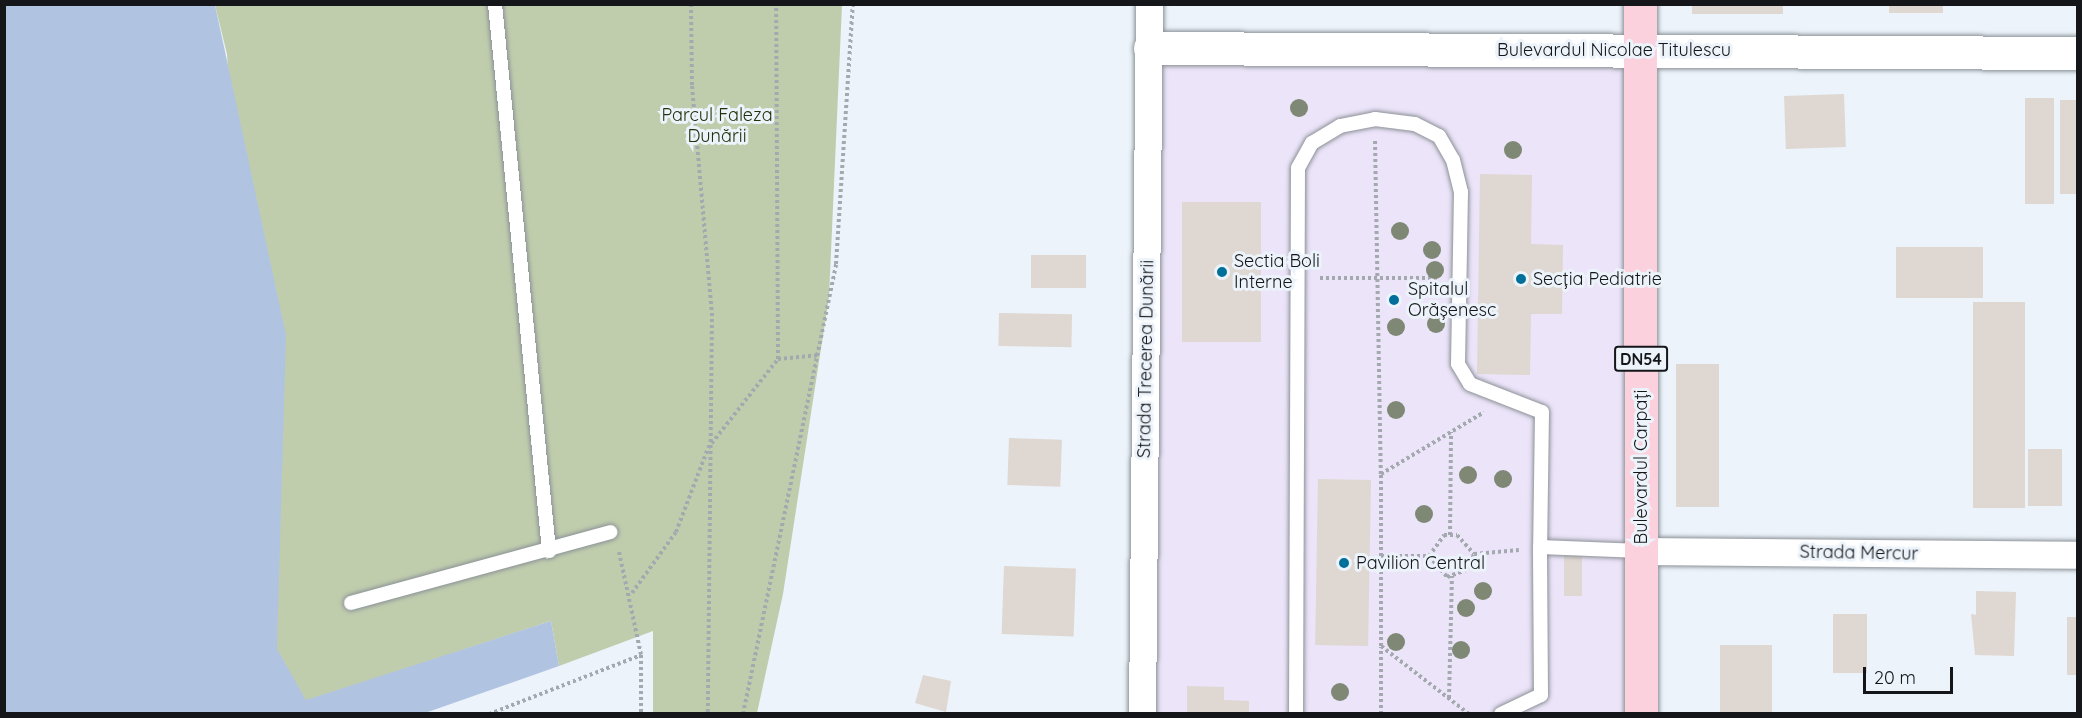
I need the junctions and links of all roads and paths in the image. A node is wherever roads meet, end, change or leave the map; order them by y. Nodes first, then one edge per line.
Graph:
1 (495, 4) edge
2 (690, 4) edge
3 (776, 4) edge
4 (854, 4) edge
5 (1149, 4) edge
6 (1640, 4) edge
7 (1149, 48) junction
8 (1640, 50) junction
9 (2078, 53) edge
10 (1375, 119) junction
11 (1378, 277) junction
12 (1297, 278) junction
13 (1457, 278) junction
14 (820, 355) junction
15 (778, 359) junction
16 (1506, 400) junction
17 (1451, 432) junction
18 (708, 448) junction
19 (1382, 474) junction
20 (610, 532) joint
21 (1450, 535) junction
22 (1540, 547) junction
23 (549, 551) junction
24 (1641, 551) junction
25 (1474, 554) junction
26 (2078, 555) edge
27 (1381, 556) junction
28 (1430, 556) junction
29 (1452, 576) junction
30 (632, 593) junction
31 (351, 603) dead end
32 (1382, 646) junction
33 (641, 655) junction
34 (1449, 698) junction
35 (489, 714) edge
36 (641, 714) edge
37 (708, 714) edge
38 (743, 714) edge
39 (1142, 714) edge
40 (1296, 714) edge
41 (1381, 714) edge
42 (1469, 714) edge
43 (1501, 714) edge
44 (1641, 714) edge

1 - 23 lane
2 - 18 path
3 - 15 path
4 - 14 path
5 - 7 street, Strada Trecerea Dunării
6 - 8 main road, Bulevardul Carpați / DN54
7 - 8 street, Bulevardul Nicolae Titulescu
7 - 39 street, Strada Trecerea Dunării
8 - 9 street, Bulevardul Nicolae Titulescu
8 - 24 main road, Bulevardul Carpați / DN54
10 - 11 path
10 - 12 lane
10 - 13 lane
11 - 12 path
11 - 13 path
11 - 19 path
12 - 40 lane
13 - 16 lane
14 - 15 path
14 - 38 path
15 - 18 path
16 - 17 path
16 - 22 lane
17 - 19 path
17 - 21 path
18 - 30 path
18 - 37 path
19 - 27 path
20 - 23 lane
20 - 30 path
21 - 25 path
21 - 28 path
22 - 24 lane
22 - 25 path
22 - 43 lane
23 - 31 lane
24 - 26 street, Strada Mercur
24 - 44 main road, Bulevardul Carpați / DN54
25 - 29 path
27 - 28 path
27 - 32 path
28 - 29 path
29 - 34 path
30 - 33 path
32 - 34 path
32 - 41 path
33 - 35 path
33 - 36 path
34 - 42 path

